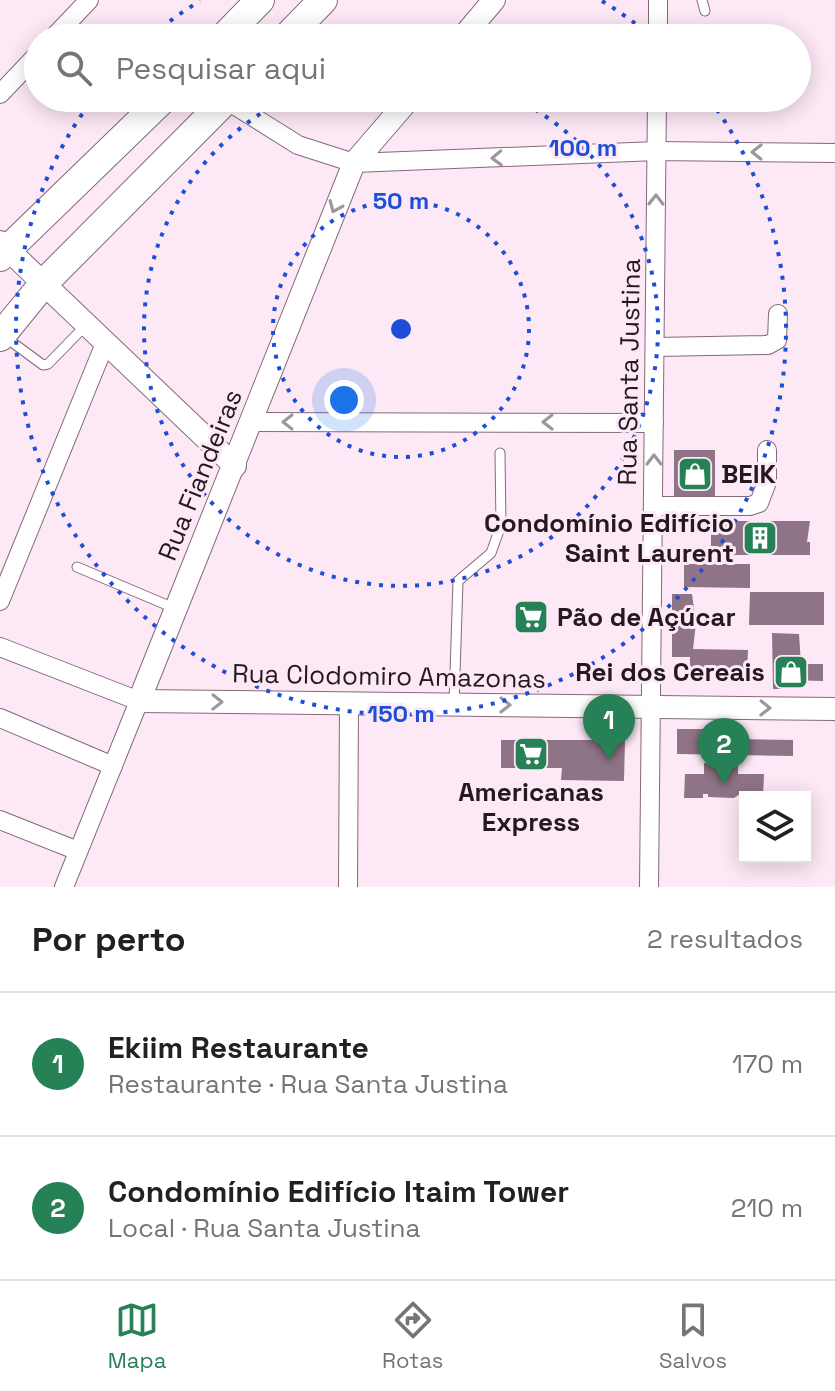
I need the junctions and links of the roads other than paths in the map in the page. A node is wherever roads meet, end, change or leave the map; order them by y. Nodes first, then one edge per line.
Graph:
1 (89, 0) edge
2 (260, 0) edge
3 (323, 0) edge
4 (494, 0) edge
5 (658, 0) edge
6 (66, 24) edge
7 (237, 24) edge
8 (300, 24) edge
9 (474, 24) edge
10 (658, 24) edge
11 (24, 69) edge
12 (0, 94) edge
13 (149, 112) edge
14 (213, 112) edge
15 (246, 112) edge
16 (398, 112) edge
17 (657, 112) edge
18 (657, 151) junction
19 (835, 153) edge
20 (354, 163) junction
21 (3, 250) edge
22 (44, 283) junction
23 (778, 314) dead end
24 (87, 324) junction
25 (1, 336) edge
26 (106, 341) junction
27 (655, 347) junction
28 (252, 422) junction
29 (654, 423) junction
30 (767, 450) dead end
31 (500, 453) dead end
32 (235, 466) junction
33 (654, 506) junction
34 (77, 567) dead end
35 (0, 601) edge
36 (177, 609) junction
37 (0, 647) edge
38 (139, 701) junction
39 (349, 704) junction
40 (454, 704) junction
41 (651, 706) junction
42 (835, 709) edge
43 (0, 718) edge
44 (113, 766) junction
45 (0, 820) edge
46 (78, 851) junction
47 (64, 887) edge
48 (348, 887) edge
49 (649, 887) edge

1 - 6 street
2 - 7 main road
3 - 8 main road
4 - 9 street
5 - 10 street
11 - 12 street
13 - 21 main road
14 - 22 main road
15 - 20 street
16 - 20 street, Rua Fiandeiras
17 - 18 street, Rua Santa Justina
19 -> 18 street
18 -> 20 street
27 -> 18 street, Rua Santa Justina
20 -> 28 street, Rua Fiandeiras
21 - 22 street
22 - 24 street
22 - 25 main road
23 - 27 street
24 - 25 lane
24 - 26 street
26 - 32 street
26 - 35 street
27 - 29 street, Rua Santa Justina
29 -> 28 street
28 - 32 street, Rua Fiandeiras
33 -> 29 street, Rua Santa Justina
30 - 33 street
31 - 40 lane
32 - 36 street, Rua Fiandeiras
33 - 41 street, Rua Santa Justina
34 - 36 lane
36 - 38 street, Rua Fiandeiras
37 - 38 street, Rua Clodomiro Amazonas
38 -> 39 street, Rua Clodomiro Amazonas
38 - 44 street, Rua Fiandeiras
39 - 40 street, Rua Clodomiro Amazonas
39 - 48 street
40 -> 41 street, Rua Clodomiro Amazonas
41 -> 42 street, Rua Clodomiro Amazonas
41 - 49 street, Rua Santa Justina
43 - 44 street
44 - 46 street, Rua Fiandeiras
45 - 46 street
46 - 47 street, Rua Fiandeiras

